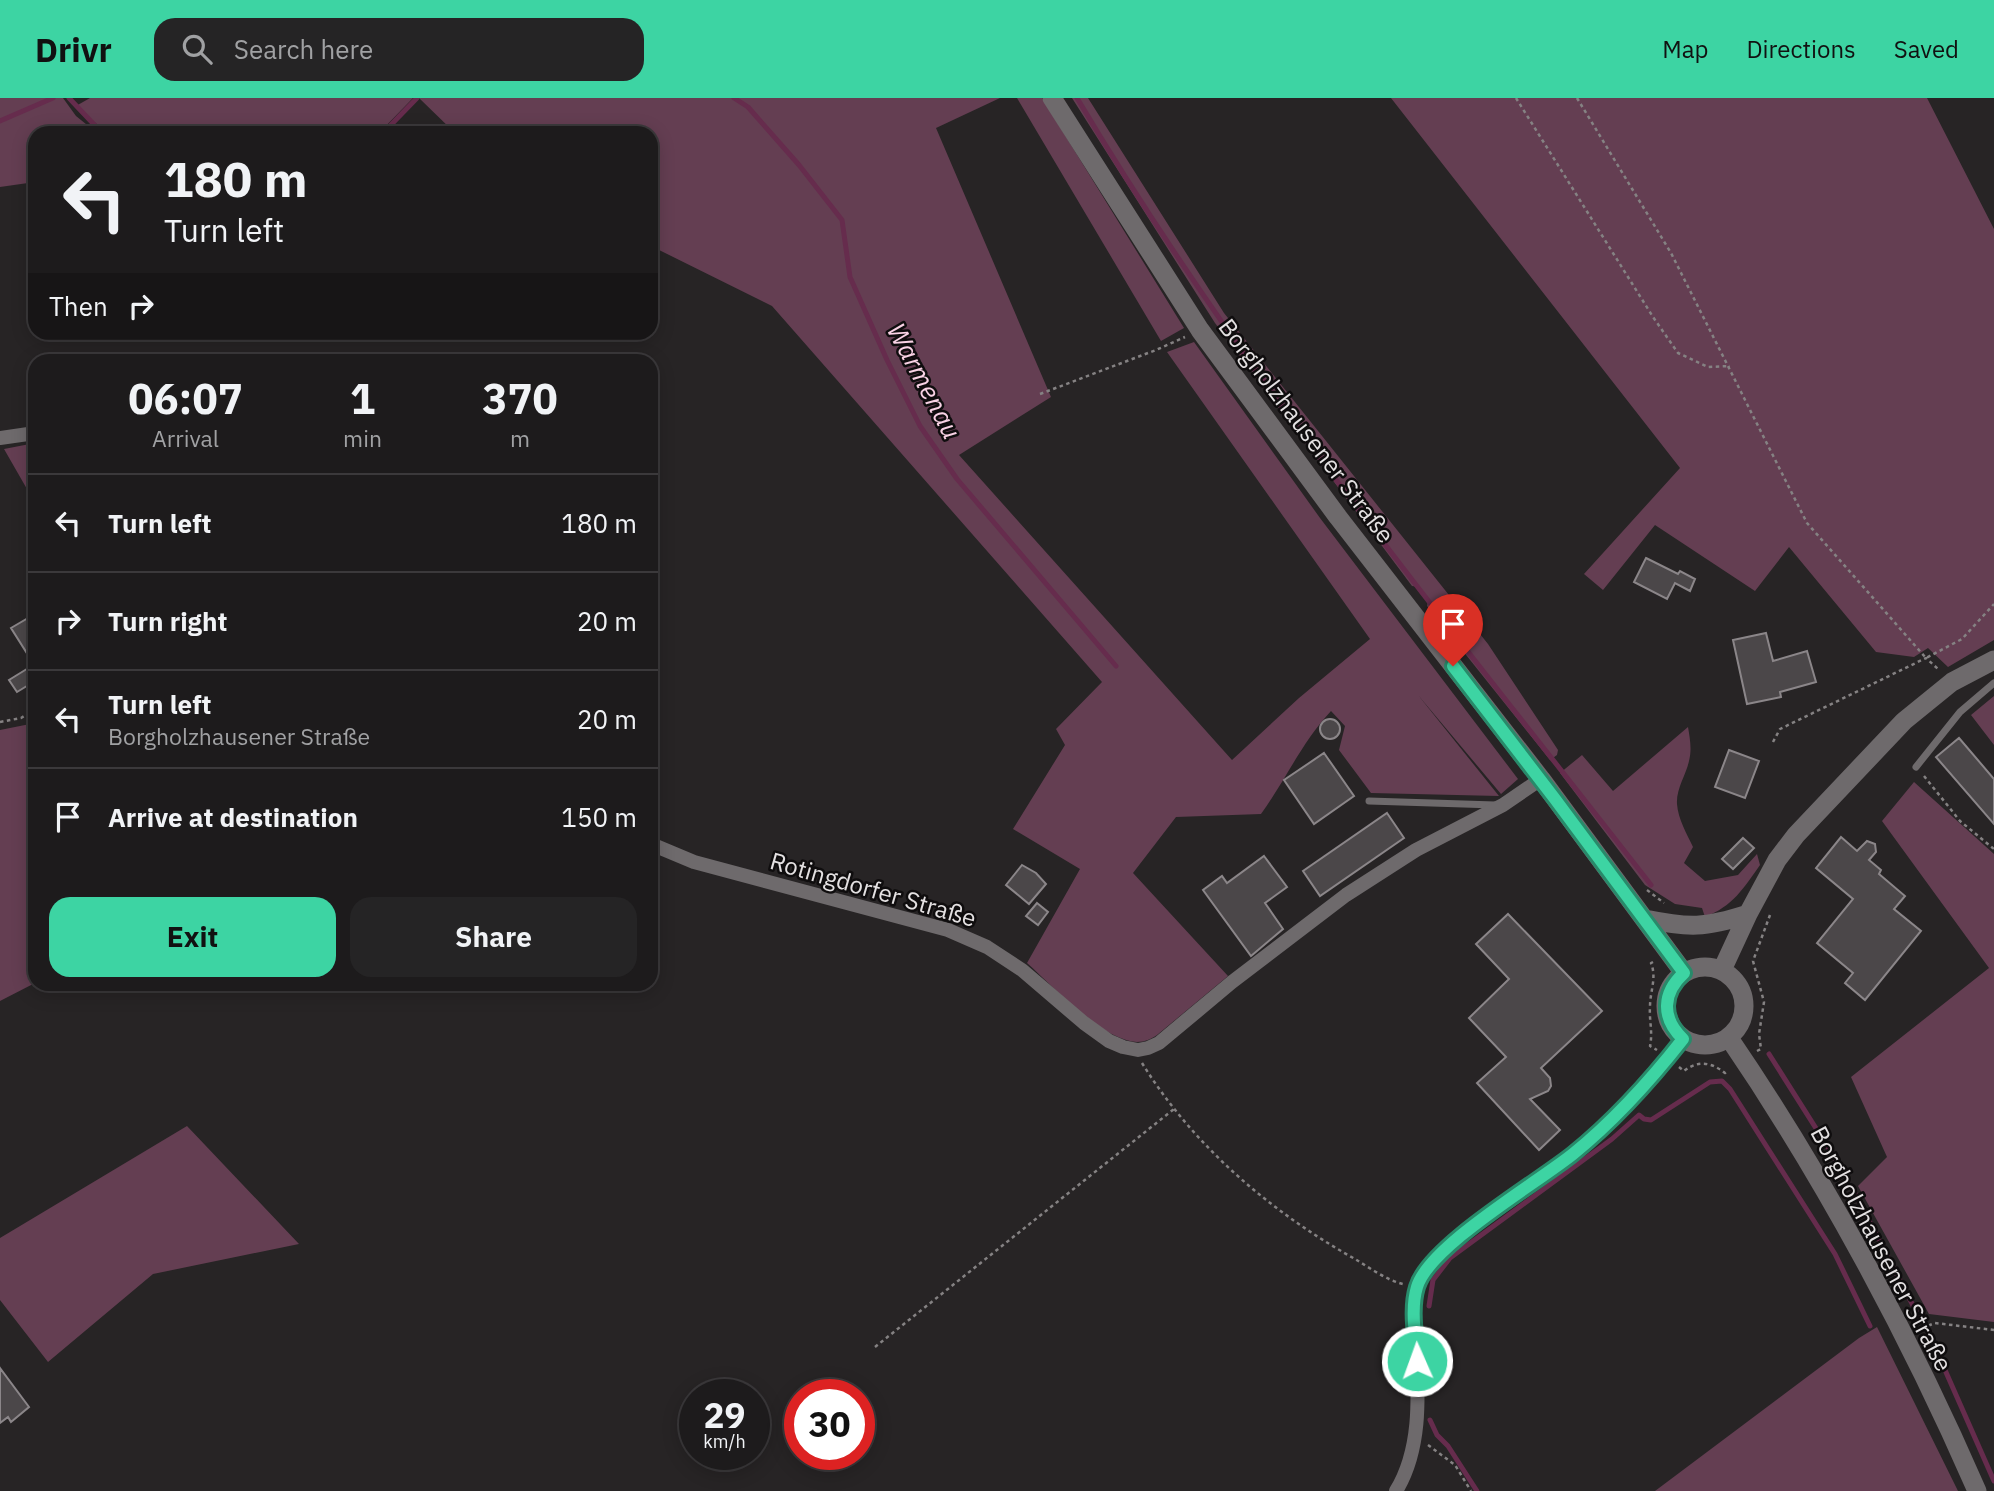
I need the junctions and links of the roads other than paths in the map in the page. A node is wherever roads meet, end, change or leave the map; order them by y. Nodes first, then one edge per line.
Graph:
1 (1052, 98) edge
2 (28, 434) edge
3 (0, 438) edge
4 (1994, 660) edge
5 (1994, 683) edge
6 (1916, 767) road end
7 (1541, 779) junction
8 (1369, 802) dead end
9 (1503, 805) junction
10 (658, 847) edge
11 (1748, 914) junction
12 (1645, 919) junction
13 (1722, 970) junction
14 (1684, 973) junction
15 (1728, 1038) junction
16 (1683, 1039) junction
17 (1396, 1491) edge
18 (1977, 1491) edge

1 - 7 main road, Borgholzhausener Straße
2 - 3 street
4 - 11 main road
5 - 6 lane
7 - 9 street
7 - 12 main road, Borgholzhausener Straße
8 - 9 lane
9 - 10 street, Rotingdorfer Straße
11 - 12 main road
11 - 13 main road
12 - 14 main road, Borgholzhausener Straße
13 - 14 main road
13 - 15 main road
14 - 16 main road
15 - 16 main road
15 - 18 main road, Borgholzhausener Straße
16 - 17 street

